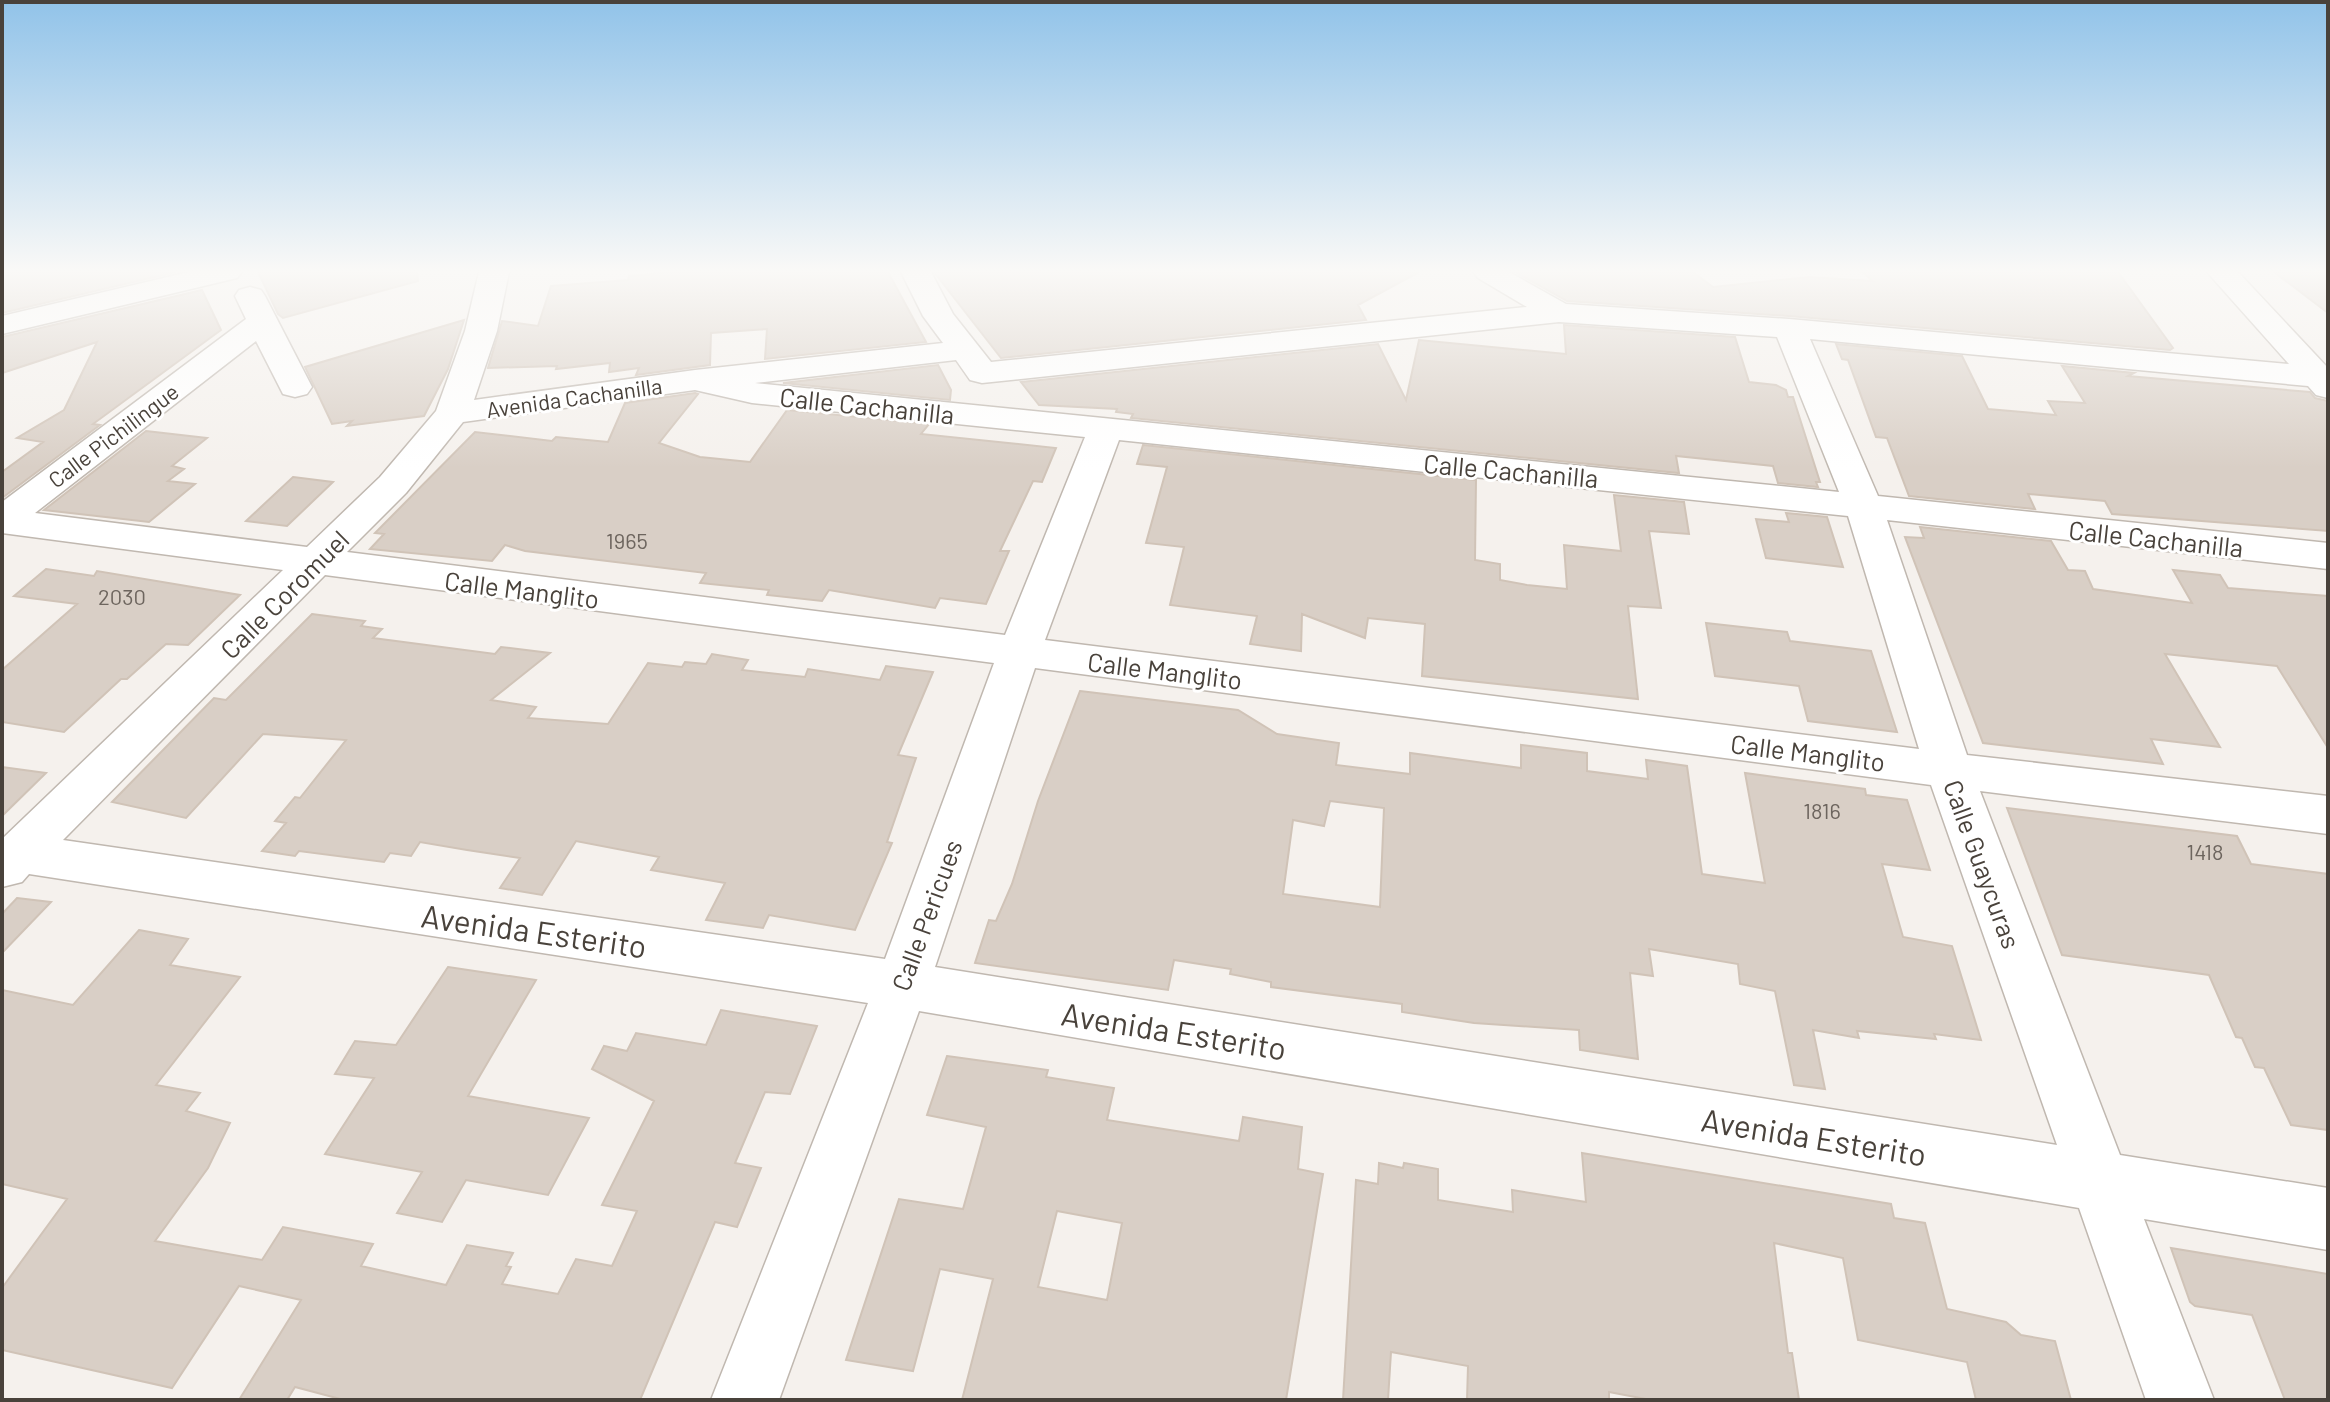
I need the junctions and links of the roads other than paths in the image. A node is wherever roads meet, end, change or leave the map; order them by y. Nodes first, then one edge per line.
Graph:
1 (241, 337) edge
2 (269, 337) edge
3 (479, 337) edge
4 (956, 337) edge
5 (1261, 337) edge
6 (1793, 337) edge
7 (1881, 337) edge
8 (2282, 337) edge
9 (973, 361) junction
10 (695, 380) junction
11 (2323, 383) edge
12 (295, 387) dead end
13 (452, 413) junction
14 (1014, 419) junction
15 (1105, 430) junction
16 (1864, 507) junction
17 (2, 520) edge
18 (2328, 556) edge
19 (316, 563) junction
20 (1019, 652) junction
21 (1949, 770) junction
22 (2328, 815) edge
23 (10, 861) edge
24 (902, 985) junction
25 (2099, 1183) junction
26 (2328, 1219) edge
27 (745, 1400) edge
28 (2180, 1400) edge

1 - 17 street, Calle Pichilingue
2 - 12 street
3 - 13 street, Calle Coromuel
4 - 9 street
5 - 9 street, Avenida Cachanilla
6 - 16 street, Calle Guaycuras
7 - 11 street, Avenida Cachanilla
8 - 11 street
9 - 10 street, Avenida Cachanilla
9 - 14 street
10 - 13 street, Avenida Cachanilla
10 - 14 street, Calle Cachanilla
13 - 19 street, Calle Coromuel
14 - 15 street, Calle Cachanilla
15 - 16 street, Calle Cachanilla
15 - 20 street, Calle Pericues
16 - 18 street, Calle Cachanilla
16 - 21 street, Calle Guaycuras
17 - 19 street, Calle Manglito
19 - 20 street, Calle Manglito
19 - 23 street, Calle Coromuel
20 - 21 street, Calle Manglito
20 - 24 street, Calle Pericues
21 - 22 street, Calle Manglito
21 - 25 street, Calle Guaycuras
23 - 24 street, Avenida Esterito
24 - 25 street, Avenida Esterito
24 - 27 street, Calle Pericues
25 - 26 street, Avenida Esterito
25 - 28 street, Calle Guaycuras

